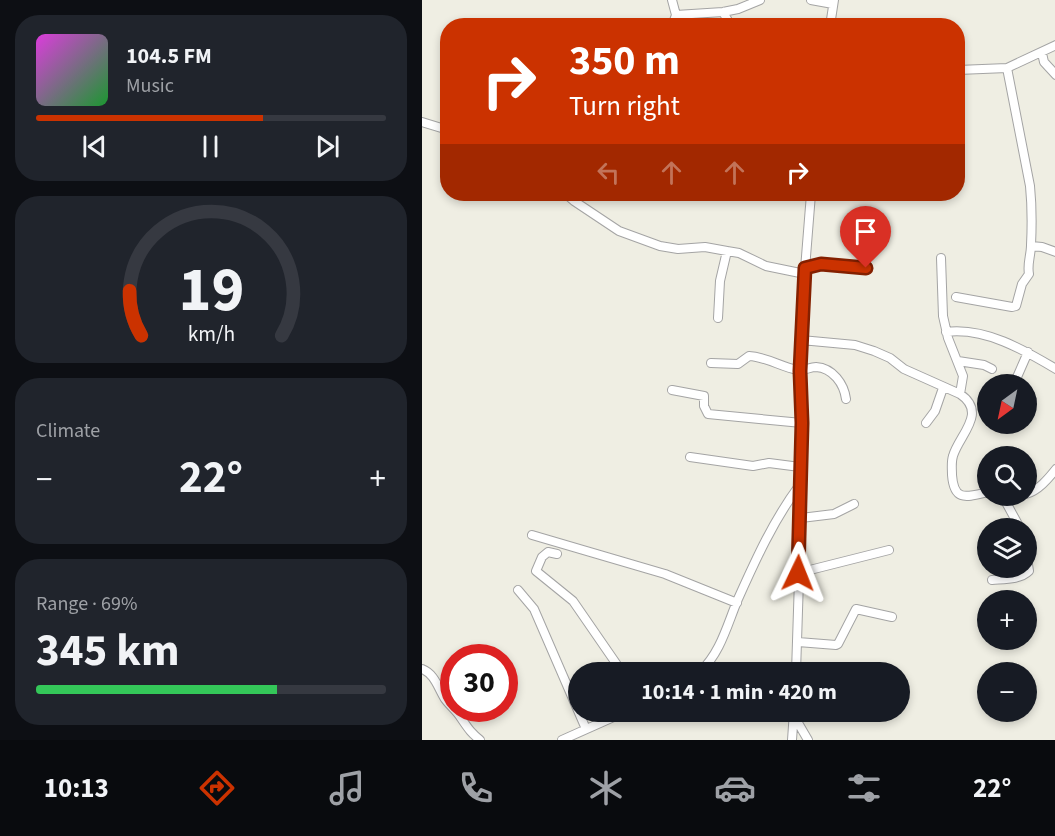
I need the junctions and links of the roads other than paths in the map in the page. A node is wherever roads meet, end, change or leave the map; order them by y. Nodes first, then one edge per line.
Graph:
1 (672, 0) edge
2 (760, 0) edge
3 (811, 0) edge
4 (833, 2) edge
5 (723, 12) junction
6 (676, 15) junction
7 (675, 18) edge
8 (726, 18) edge
9 (831, 18) edge
10 (1055, 45) edge
11 (1042, 53) junction
12 (1007, 68) junction
13 (965, 70) edge
14 (1055, 75) edge
15 (422, 122) edge
16 (440, 128) edge
17 (576, 201) edge
18 (811, 201) edge
19 (1031, 246) junction
20 (727, 251) junction
21 (1055, 252) edge
22 (941, 258) dead end
23 (866, 268) dead end
24 (805, 271) junction
25 (956, 297) dead end
26 (718, 318) dead end
27 (946, 332) junction
28 (801, 340) junction
29 (1028, 352) junction
30 (958, 362) junction
31 (711, 363) dead end
32 (992, 369) dead end
33 (1055, 369) edge
34 (800, 371) junction
35 (1018, 374) edge
36 (943, 388) junction
37 (672, 390) dead end
38 (960, 394) junction
39 (846, 399) dead end
40 (802, 423) junction
41 (926, 423) dead end
42 (690, 457) dead end
43 (800, 467) junction
44 (1055, 469) edge
45 (799, 486) junction
46 (1037, 488) edge
47 (977, 494) edge
48 (854, 504) dead end
49 (801, 518) junction
50 (532, 535) dead end
51 (889, 550) dead end
52 (557, 554) dead end
53 (798, 573) junction
54 (1015, 578) edge
55 (992, 580) dead end
56 (518, 590) dead end
57 (737, 603) junction
58 (892, 617) dead end
59 (798, 642) junction
60 (615, 662) edge
61 (709, 662) edge
62 (797, 662) edge
63 (422, 669) edge
64 (602, 722) edge
65 (793, 722) edge
66 (799, 722) edge
67 (586, 729) junction
68 (480, 740) edge
69 (562, 740) edge
70 (792, 740) edge
71 (808, 740) edge

1 - 6 street
2 - 5 street
3 - 4 street
4 - 9 street
5 - 6 street
5 - 8 street
6 - 7 street
10 - 11 street
11 - 12 street
11 - 14 street
12 - 13 street
12 - 19 street
15 - 16 street
17 - 20 street
18 - 24 street
19 - 21 street
19 - 25 street
20 - 24 street
20 - 26 street
22 - 27 street
23 - 24 street
24 - 28 street
27 - 29 street
27 - 30 street
28 - 34 street
28 - 36 street
29 - 33 street
29 - 35 street
30 - 32 street
30 - 38 street
31 - 34 street
34 - 39 street
34 - 40 street
36 - 38 street
36 - 41 street
37 - 40 street
38 - 47 street
40 - 43 street
42 - 43 street
43 - 45 street
44 - 46 street
45 - 49 street
45 - 57 street
48 - 49 street
49 - 53 street
50 - 57 street
51 - 53 street
52 - 60 street
53 - 59 street
54 - 55 street
56 - 67 street
57 - 61 street
58 - 59 street
59 - 62 street
63 - 68 street
64 - 67 street
65 - 70 street
66 - 71 street
67 - 69 street

